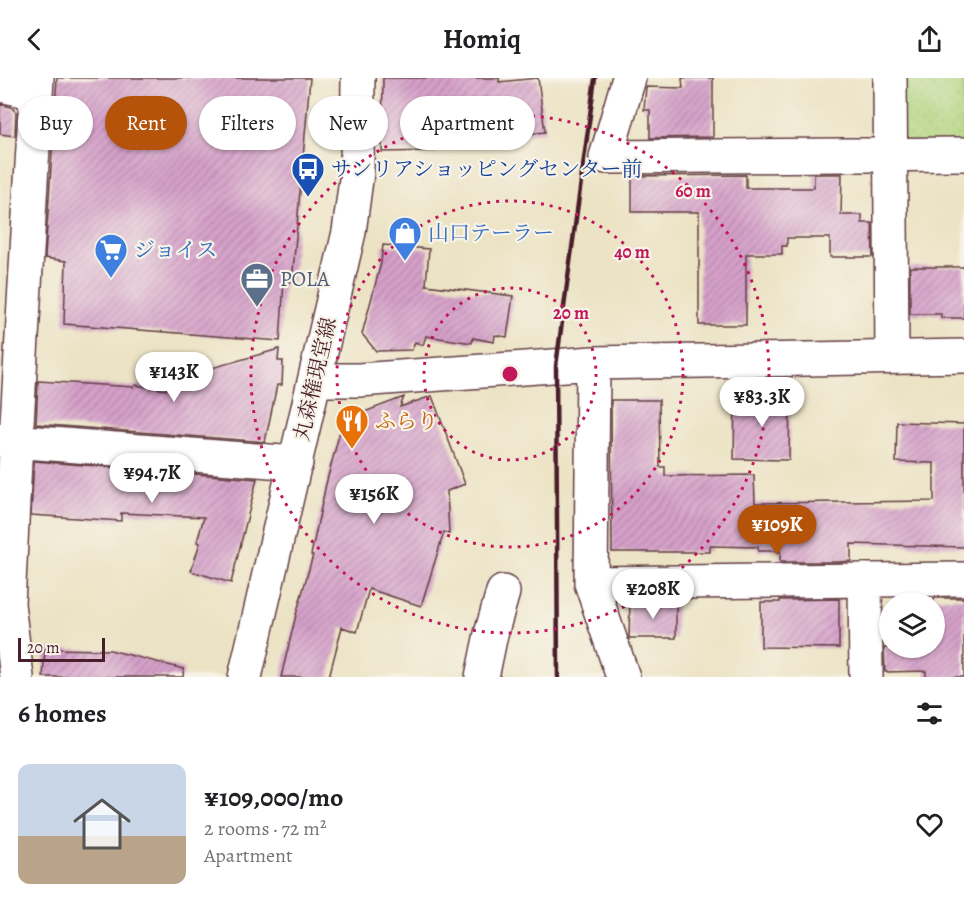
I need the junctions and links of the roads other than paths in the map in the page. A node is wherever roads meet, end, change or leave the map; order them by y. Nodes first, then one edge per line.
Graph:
1 (358, 78) edge
2 (629, 78) edge
3 (890, 78) edge
4 (0, 85) edge
5 (37, 85) edge
6 (891, 154) junction
7 (964, 154) edge
8 (964, 356) edge
9 (892, 357) junction
10 (593, 363) junction
11 (315, 380) junction
12 (8, 440) edge
13 (296, 464) junction
14 (964, 579) edge
15 (864, 580) junction
16 (591, 583) junction
17 (17, 677) edge
18 (245, 677) edge
19 (482, 677) edge
20 (493, 677) edge
21 (623, 677) edge
22 (866, 677) edge

1 - 11 street, 丸森権現堂線
2 - 6 street
3 - 6 street
4 - 5 street
5 - 12 street
6 - 7 street
6 - 9 street
8 - 9 street
9 - 10 street
10 - 11 street
10 - 16 street
11 - 13 street, 丸森権現堂線
12 - 13 street
12 - 17 street
13 - 18 street, 丸森権現堂線
14 - 15 street
15 - 16 street
15 - 22 street
16 - 21 street
19 - 20 street

